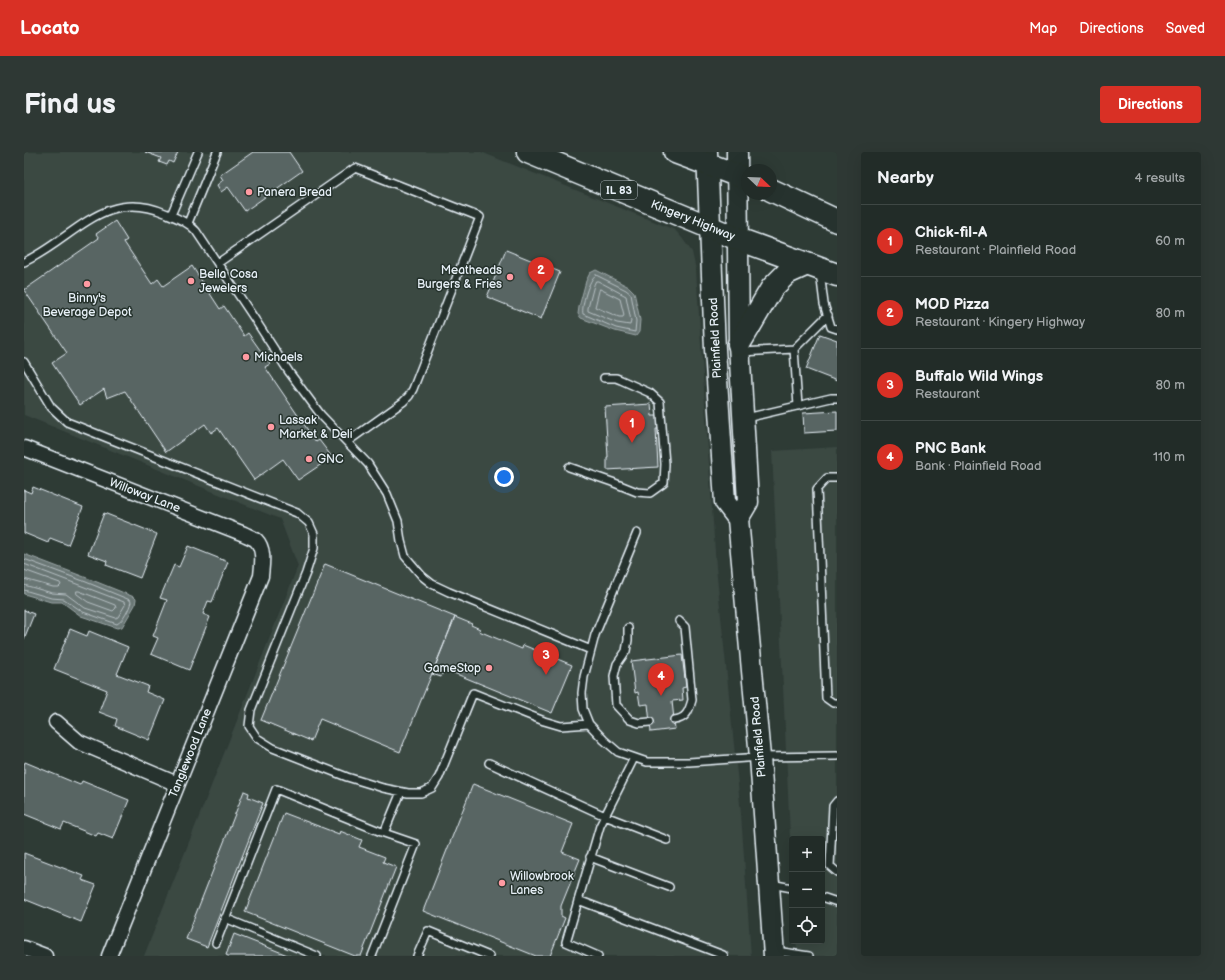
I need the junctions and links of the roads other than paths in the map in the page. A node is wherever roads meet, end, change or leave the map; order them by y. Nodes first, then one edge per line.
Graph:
1 (198, 152) edge
2 (216, 152) edge
3 (528, 152) edge
4 (675, 152) edge
5 (737, 152) edge
6 (707, 158) edge
7 (741, 169) edge
8 (741, 176) edge
9 (777, 193) edge
10 (741, 200) edge
11 (171, 216) junction
12 (837, 221) edge
13 (188, 223) junction
14 (710, 227) junction
15 (738, 239) junction
16 (24, 262) edge
17 (218, 263) junction
18 (821, 269) edge
19 (828, 316) junction
20 (837, 328) edge
21 (739, 348) junction
22 (794, 348) junction
23 (24, 362) edge
24 (604, 378) dead end
25 (837, 398) edge
26 (798, 406) junction
27 (744, 419) junction
28 (347, 442) junction
29 (24, 448) edge
30 (569, 467) dead end
31 (837, 478) edge
32 (738, 519) junction
33 (637, 534) dead end
34 (261, 549) joint
35 (679, 621) dead end
36 (628, 628) dead end
37 (591, 650) junction
38 (837, 703) edge
39 (674, 720) dead end
40 (56, 722) dead end
41 (650, 722) dead end
42 (589, 724) junction
43 (760, 756) junction
44 (837, 756) edge
45 (634, 758) junction
46 (489, 763) dead end
47 (177, 784) junction
48 (401, 792) junction
49 (837, 801) edge
50 (605, 816) junction
51 (384, 833) junction
52 (667, 840) dead end
53 (590, 857) junction
54 (837, 872) edge
55 (769, 883) junction
56 (669, 887) dead end
57 (789, 887) edge
58 (825, 898) edge
59 (578, 900) junction
60 (837, 902) edge
61 (225, 918) junction
62 (216, 942) dead end
63 (24, 948) edge
64 (774, 954) edge
65 (45, 956) edge
66 (109, 956) edge
67 (317, 956) edge
68 (372, 956) edge
69 (417, 956) edge
70 (489, 956) edge
71 (598, 956) edge
72 (724, 956) edge
73 (809, 956) edge

1 - 11 lane
2 - 13 lane
3 - 14 highway, Kingery Highway / IL 83
4 - 6 highway
5 - 7 main road, Plainfield Road
6 - 8 highway
6 - 14 main road, Plainfield Road
9 - 12 highway
10 - 15 main road, Plainfield Road
11 - 13 lane
11 - 16 lane
13 - 17 lane
14 - 15 highway, Kingery Highway / IL 83
14 - 32 main road, Plainfield Road
15 - 18 highway, Kingery Highway / IL 83
15 - 21 main road, Plainfield Road
17 - 28 lane
17 - 28 lane
18 - 19 lane
18 - 21 highway
19 - 20 lane
19 - 22 lane
21 - 22 lane
21 - 27 main road, Plainfield Road
22 - 26 lane
23 - 48 lane
24 - 30 lane
25 - 26 lane
26 - 27 lane
27 - 32 main road, Plainfield Road
28 - 37 lane
29 - 34 street, Willoway Lane
31 - 38 lane
32 - 43 main road, Plainfield Road
33 - 37 lane
34 - 47 street, Tanglewood Lane
35 - 39 lane
36 - 41 lane
37 - 42 lane
40 - 47 street
42 - 45 lane
42 - 48 lane
43 - 44 lane
43 - 45 lane
43 - 55 main road, Plainfield Road
45 - 50 lane
46 - 50 lane
47 - 66 street, Tanglewood Lane
48 - 51 lane
49 - 54 lane
50 - 52 lane
50 - 53 lane
51 - 61 lane
51 - 68 lane
53 - 56 lane
53 - 59 lane
55 - 57 lane
55 - 64 main road, Plainfield Road
58 - 60 lane
59 - 71 lane
59 - 72 lane
61 - 62 lane
61 - 67 lane
63 - 65 street
64 - 73 lane
69 - 70 lane

